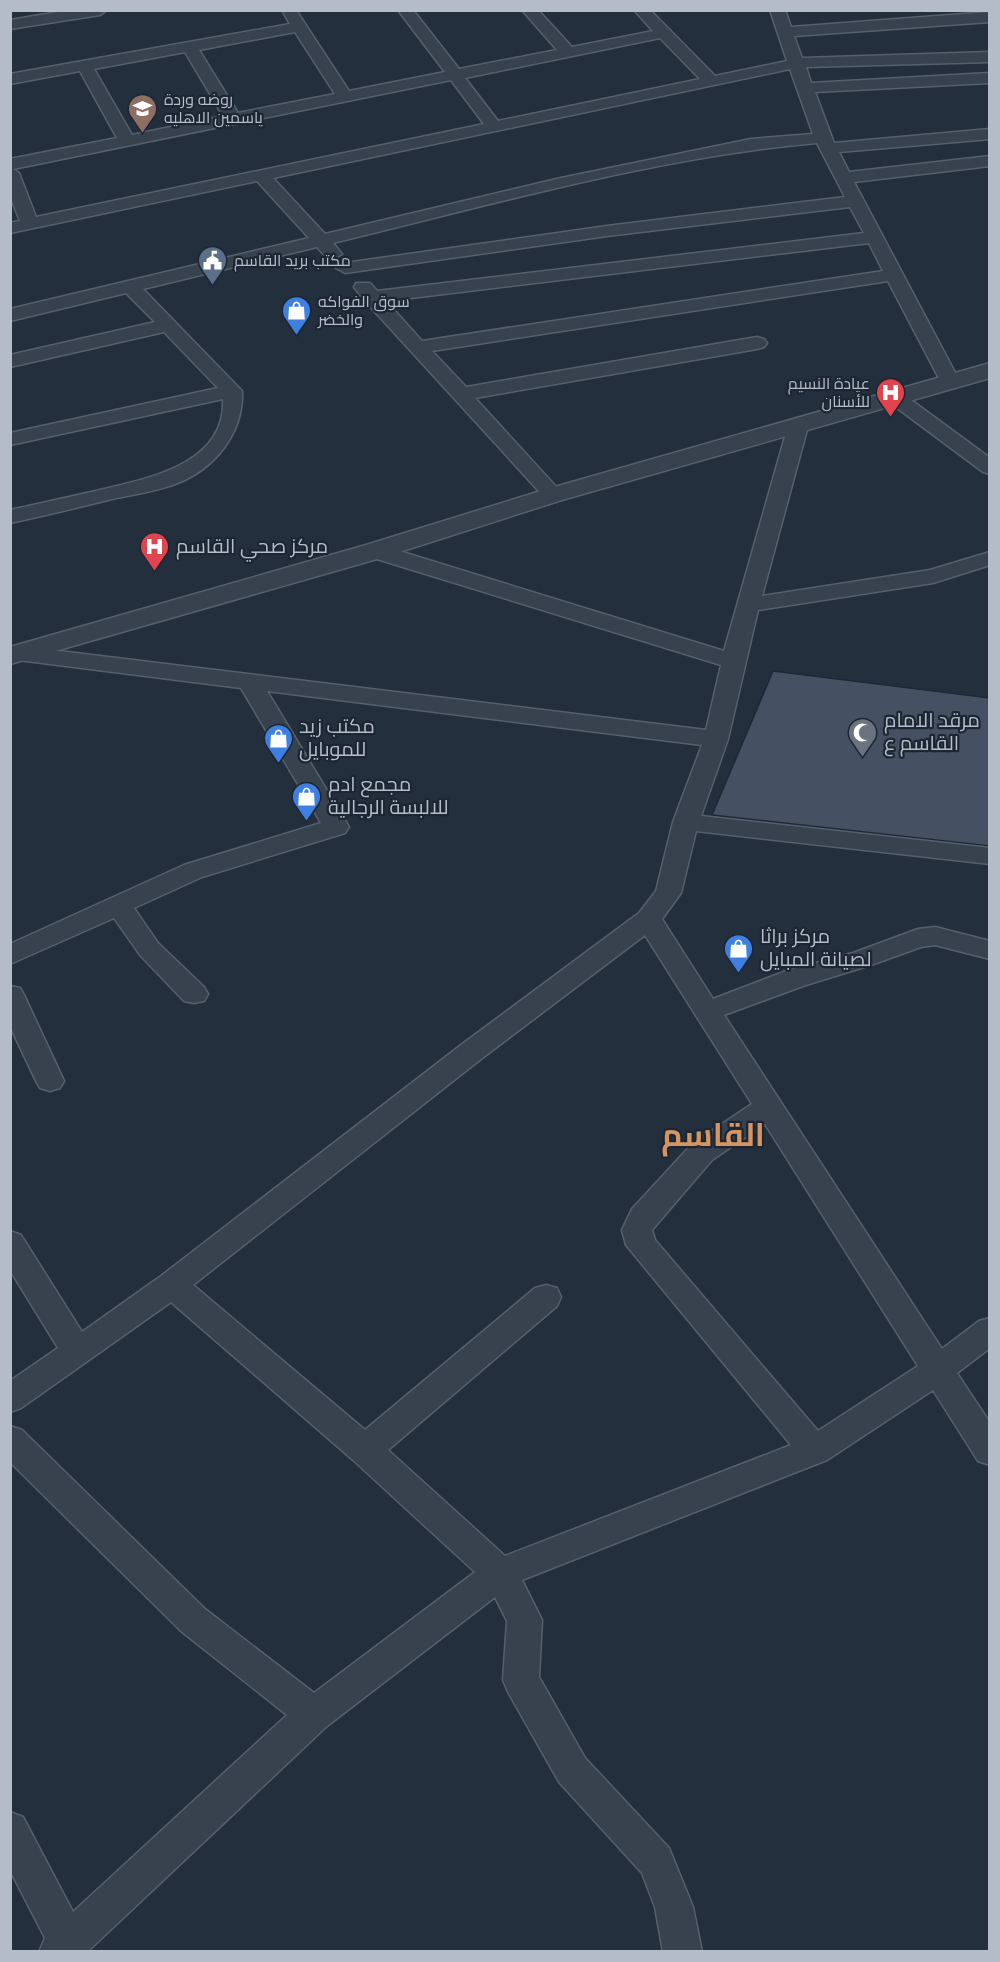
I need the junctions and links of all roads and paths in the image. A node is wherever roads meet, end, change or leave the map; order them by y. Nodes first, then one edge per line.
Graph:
1 (29, 10) edge
2 (99, 10) edge
3 (288, 10) edge
4 (405, 10) edge
5 (529, 10) edge
6 (641, 10) edge
7 (777, 10) edge
8 (10, 14) edge
9 (990, 17) edge
10 (10, 26) edge
11 (300, 27) junction
12 (786, 32) junction
13 (664, 33) junction
14 (190, 47) junction
15 (568, 52) junction
16 (990, 57) edge
17 (798, 63) junction
18 (85, 66) junction
19 (455, 75) junction
20 (990, 78) edge
21 (10, 80) edge
22 (711, 81) junction
23 (806, 88) junction
24 (344, 96) junction
25 (233, 118) junction
26 (494, 126) junction
27 (990, 134) edge
28 (127, 140) junction
29 (826, 143) junction
30 (990, 161) edge
31 (10, 164) edge
32 (10, 174) edge
33 (261, 175) junction
34 (844, 178) junction
35 (856, 201) junction
36 (30, 223) junction
37 (10, 228) edge
38 (875, 237) junction
39 (323, 243) junction
40 (345, 268) junction
41 (894, 275) junction
42 (131, 287) junction
43 (372, 297) junction
44 (12, 314) edge
45 (168, 325) junction
46 (756, 343) dead end
47 (418, 347) junction
48 (10, 362) edge
49 (990, 370) edge
50 (950, 382) junction
51 (232, 391) junction
52 (462, 394) junction
53 (896, 398) junction
54 (798, 426) junction
55 (10, 439) edge
56 (990, 468) edge
57 (553, 495) junction
58 (10, 517) edge
59 (375, 551) junction
60 (990, 558) edge
61 (750, 605) junction
62 (14, 655) edge
63 (733, 661) junction
64 (251, 684) junction
65 (716, 739) junction
66 (686, 822) junction
67 (990, 856) edge
68 (118, 905) junction
69 (648, 919) junction
70 (13, 948) edge
71 (990, 950) edge
72 (194, 994) dead end
73 (10, 995) edge
74 (708, 1011) junction
75 (50, 1081) dead end
76 (770, 1107) junction
77 (10, 1243) edge
78 (172, 1286) junction
79 (546, 1297) dead end
80 (990, 1330) edge
81 (78, 1353) junction
82 (938, 1370) junction
83 (10, 1399) edge
84 (10, 1440) edge
85 (365, 1450) junction
86 (815, 1450) junction
87 (990, 1451) edge
88 (500, 1574) junction
89 (314, 1714) junction
90 (10, 1830) edge
91 (64, 1948) edge
92 (683, 1952) edge

1 - 8 street
2 - 10 street
3 - 11 street
4 - 19 street
5 - 15 street
6 - 13 street
7 - 12 street
9 - 12 street
11 - 14 street
11 - 24 street
12 - 17 street
13 - 15 street
13 - 22 street
14 - 18 street
14 - 25 street
15 - 19 street
16 - 17 street
17 - 22 street
17 - 23 street
18 - 21 street
18 - 28 street
19 - 24 street
19 - 26 street
20 - 23 street
22 - 26 street
23 - 29 street
24 - 25 street
25 - 28 street
26 - 33 street
27 - 29 street
28 - 31 street
29 - 34 street
29 - 39 street
30 - 34 street
32 - 36 street
33 - 36 street
33 - 39 street
34 - 35 street
35 - 38 street
35 - 40 street
36 - 37 street
38 - 41 street
38 - 43 street
39 - 40 street
39 - 42 street
40 - 43 street
41 - 47 street
41 - 50 street
42 - 44 street
42 - 45 street
43 - 47 street
45 - 48 street
45 - 51 street
46 - 52 street
47 - 52 street
49 - 50 street
50 - 53 street
51 - 55 street
51 - 58 street
52 - 57 street
53 - 54 street
53 - 56 street
54 - 57 street
54 - 61 street
57 - 59 street
59 - 62 street
59 - 63 street
60 - 61 street
61 - 63 street
62 - 64 street
63 - 65 street
64 - 65 street
64 - 68 street
65 - 66 street
66 - 67 street
66 - 69 street
68 - 70 street
68 - 72 street
69 - 74 street
69 - 78 street
71 - 74 street
73 - 75 street
74 - 76 street
76 - 82 street
76 - 86 street
77 - 81 street
78 - 81 street
78 - 85 street
79 - 85 street
80 - 82 street
81 - 83 street
82 - 86 street
82 - 87 street
84 - 89 street
85 - 88 street
86 - 88 street
88 - 89 street
88 - 92 street
89 - 91 street
90 - 91 street

